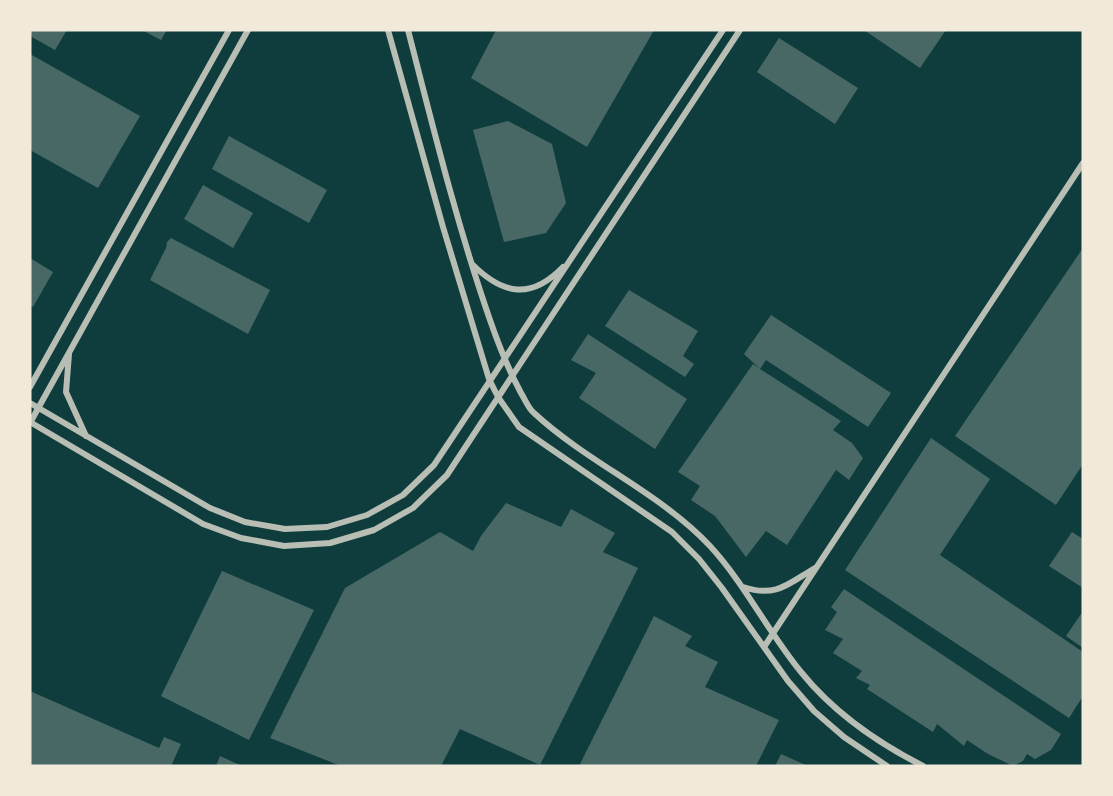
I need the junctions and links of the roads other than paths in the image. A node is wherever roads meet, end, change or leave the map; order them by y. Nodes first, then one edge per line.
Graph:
1 (229, 30) edge
2 (248, 30) edge
3 (388, 30) edge
4 (408, 30) edge
5 (723, 30) edge
6 (740, 30) edge
7 (1083, 163) edge
8 (575, 254) junction
9 (470, 262) junction
10 (70, 350) junction
11 (503, 360) junction
12 (512, 376) junction
13 (489, 379) junction
14 (30, 387) edge
15 (498, 397) junction
16 (30, 403) edge
17 (38, 408) junction
18 (30, 422) edge
19 (86, 436) junction
20 (818, 566) junction
21 (741, 587) junction
22 (774, 633) junction
23 (764, 647) junction
24 (887, 766) edge
25 (923, 766) edge

1 - 14 street
2 - 10 street
3 - 13 street
4 - 9 street
5 - 8 street
6 - 12 street
7 - 20 street
8 - 9 street
8 - 11 street
9 - 11 street
10 - 17 street
10 - 19 street
11 - 12 street
11 - 13 street
12 - 15 street
12 - 21 street
13 - 15 street
13 - 19 street
15 - 18 street
15 - 23 street
16 - 17 street
17 - 18 street
17 - 19 street
20 - 21 street
20 - 22 street
21 - 22 street
22 - 23 street
22 - 25 street
23 - 24 street

